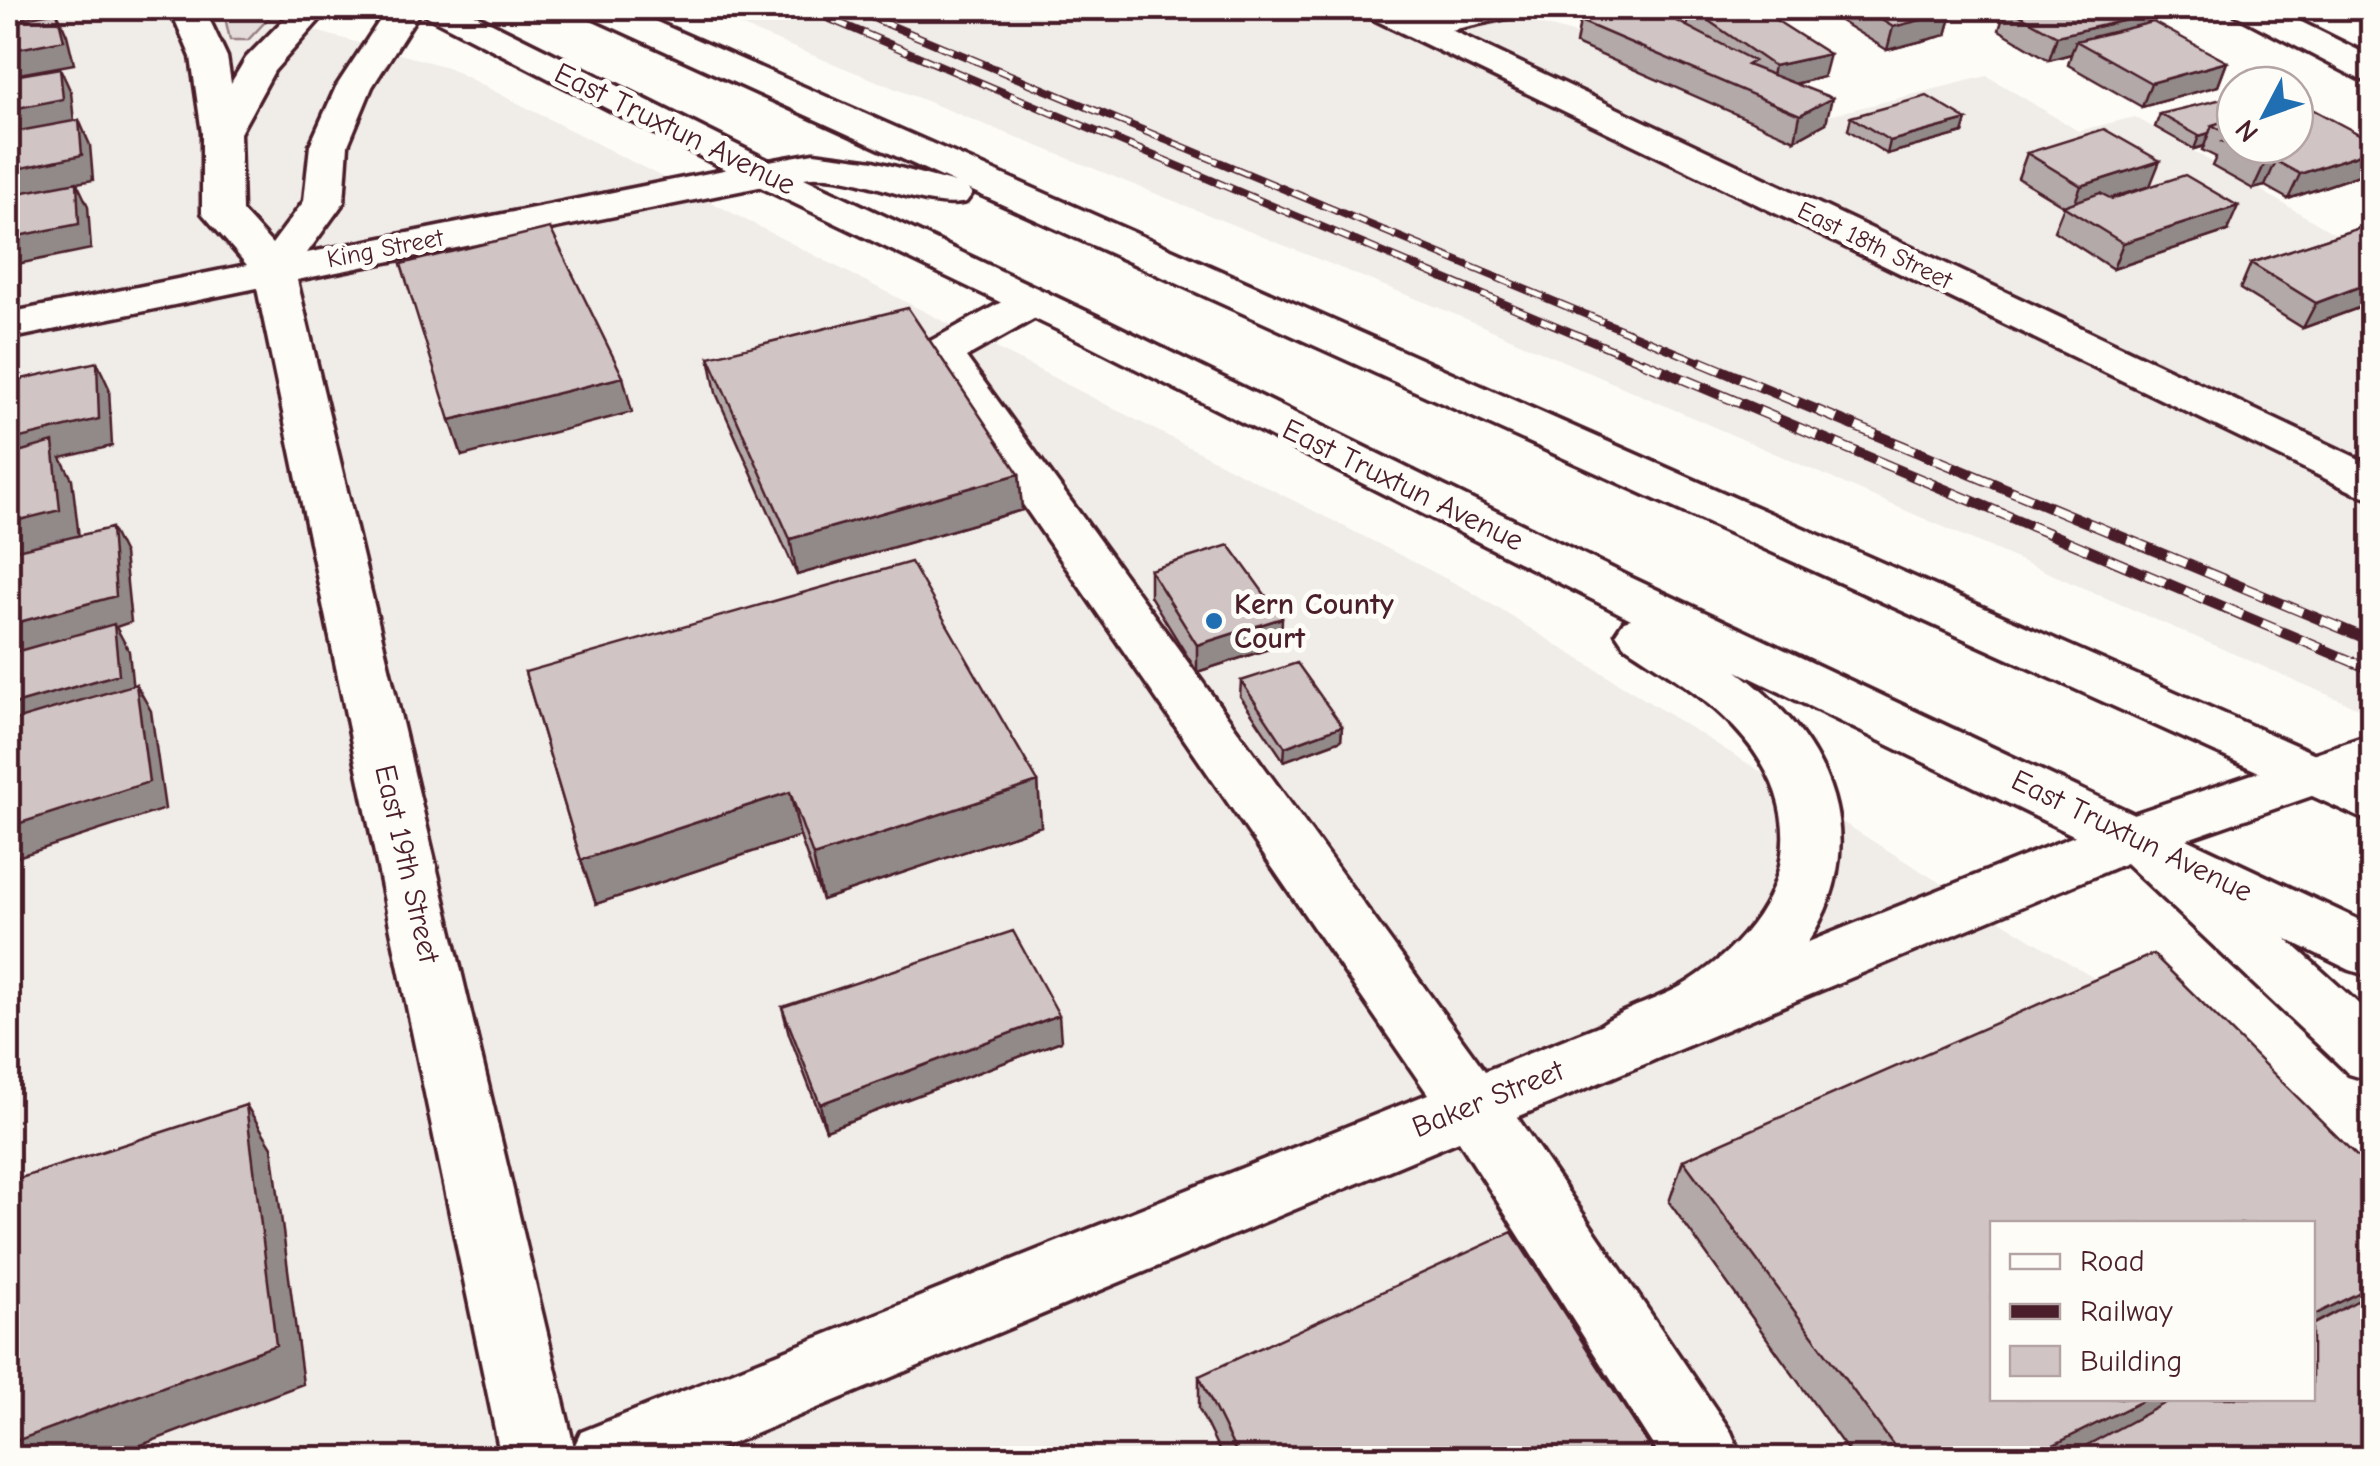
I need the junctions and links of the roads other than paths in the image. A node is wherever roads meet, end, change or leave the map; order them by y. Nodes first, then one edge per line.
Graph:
1 (187, 8) edge
2 (314, 8) edge
3 (405, 8) edge
4 (437, 8) edge
5 (598, 8) edge
6 (1377, 8) edge
7 (1508, 8) edge
8 (2248, 8) edge
9 (1418, 27) junction
10 (2372, 71) edge
11 (221, 133) junction
12 (764, 174) junction
13 (1115, 237) junction
14 (274, 270) junction
15 (1033, 302) junction
16 (8, 326) edge
17 (2372, 483) edge
18 (1456, 511) junction
19 (2354, 777) edge
20 (2133, 836) junction
21 (2372, 953) edge
22 (1620, 1046) junction
23 (2372, 1055) edge
24 (1472, 1106) junction
25 (538, 1458) edge
26 (608, 1458) edge
27 (1704, 1458) edge

1 - 11 street, East 19th Street
2 - 11 street
3 - 14 street
4 - 12 street, East Truxtun Avenue
5 - 13 street
6 - 9 street, East 18th Street
7 - 9 street
8 - 10 street
9 - 17 street, East 18th Street
11 - 14 street, East 19th Street
12 - 13 street, King Street
12 - 14 street, King Street
12 - 15 street, East Truxtun Avenue
13 - 19 street
14 - 16 street, King Street
14 - 25 street, East 19th Street
15 - 18 street, East Truxtun Avenue
15 - 24 street
18 - 20 street, East Truxtun Avenue
18 - 22 street
19 - 20 street, Baker Street
20 - 21 street, East Truxtun Avenue
20 - 22 street, Baker Street
20 - 23 street
22 - 24 street, Baker Street
24 - 26 street, Baker Street
24 - 27 street

